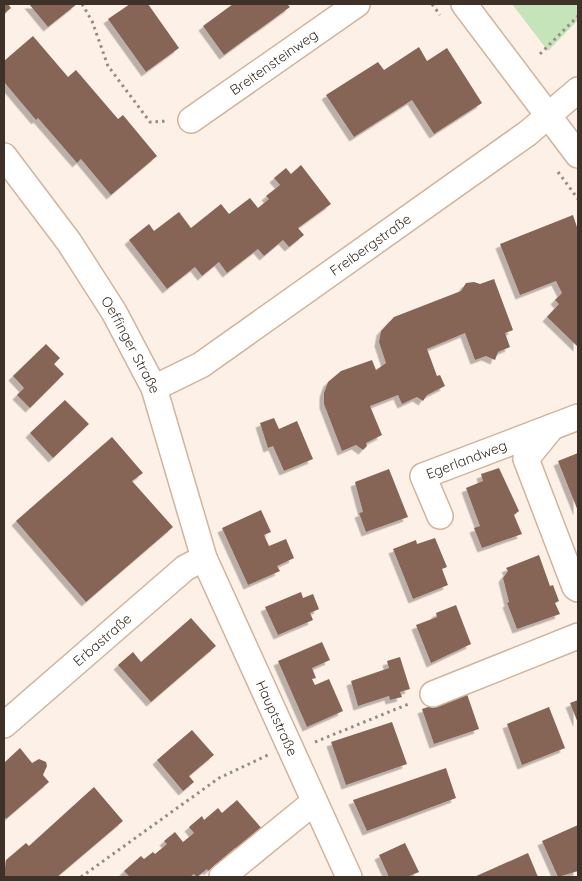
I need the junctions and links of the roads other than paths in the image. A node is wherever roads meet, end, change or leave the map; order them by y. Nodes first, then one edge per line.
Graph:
1 (357, 4) edge
2 (464, 4) edge
3 (578, 90) edge
4 (548, 116) junction
5 (191, 120) road end
6 (578, 155) edge
7 (4, 156) edge
8 (154, 388) junction
9 (578, 417) edge
10 (552, 427) junction
11 (440, 516) dead end
12 (204, 558) junction
13 (578, 589) edge
14 (578, 636) edge
15 (433, 694) road end
16 (4, 725) edge
17 (314, 802) junction
18 (222, 877) edge
19 (349, 877) edge

1 - 5 street, Breitensteinweg
2 - 4 street
3 - 4 street, Freibergstraße
4 - 6 street
4 - 8 street, Freibergstraße
7 - 8 street, Oeffinger Straße
8 - 12 street, Oeffinger Straße
9 - 10 street, Egerlandweg
10 - 11 street, Egerlandweg
10 - 13 street, Egerlandweg
12 - 16 street, Erbastraße
12 - 17 street, Hauptstraße
14 - 15 street
17 - 18 street
17 - 19 street, Hauptstraße

